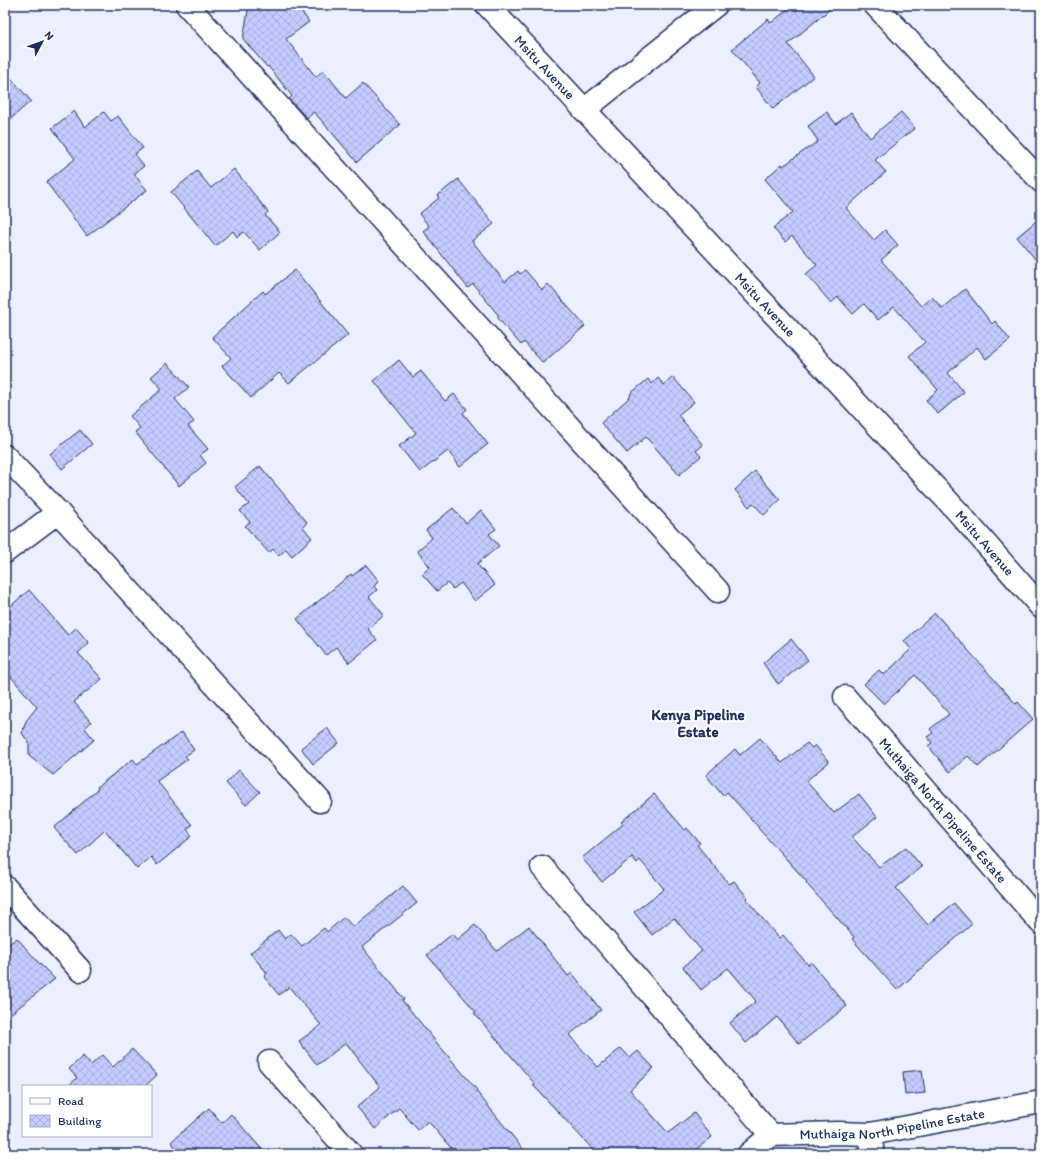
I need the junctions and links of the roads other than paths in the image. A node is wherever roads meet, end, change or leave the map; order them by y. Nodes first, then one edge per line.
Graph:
1 (187, 5) edge
2 (487, 5) edge
3 (716, 5) edge
4 (875, 5) edge
5 (584, 110) junction
6 (1041, 181) edge
7 (5, 456) edge
8 (58, 512) junction
9 (5, 552) edge
10 (718, 591) dead end
11 (1041, 607) edge
12 (845, 697) dead end
13 (320, 801) dead end
14 (542, 867) dead end
15 (5, 887) edge
16 (1041, 923) edge
17 (80, 970) dead end
18 (269, 1062) dead end
19 (1041, 1102) edge
20 (771, 1135) junction
21 (871, 1144) edge
22 (351, 1154) edge
23 (749, 1154) edge

1 - 10 street
2 - 5 street, Msitu Avenue
3 - 5 street
4 - 6 street
5 - 11 street, Msitu Avenue
7 - 8 street
8 - 9 street
8 - 13 street
12 - 16 street, Muthaiga North Pipeline Estate
14 - 20 street
15 - 17 street
18 - 22 street
19 - 21 street, Muthaiga North Pipeline Estate
20 - 21 street, Muthaiga North Pipeline Estate
20 - 23 street

